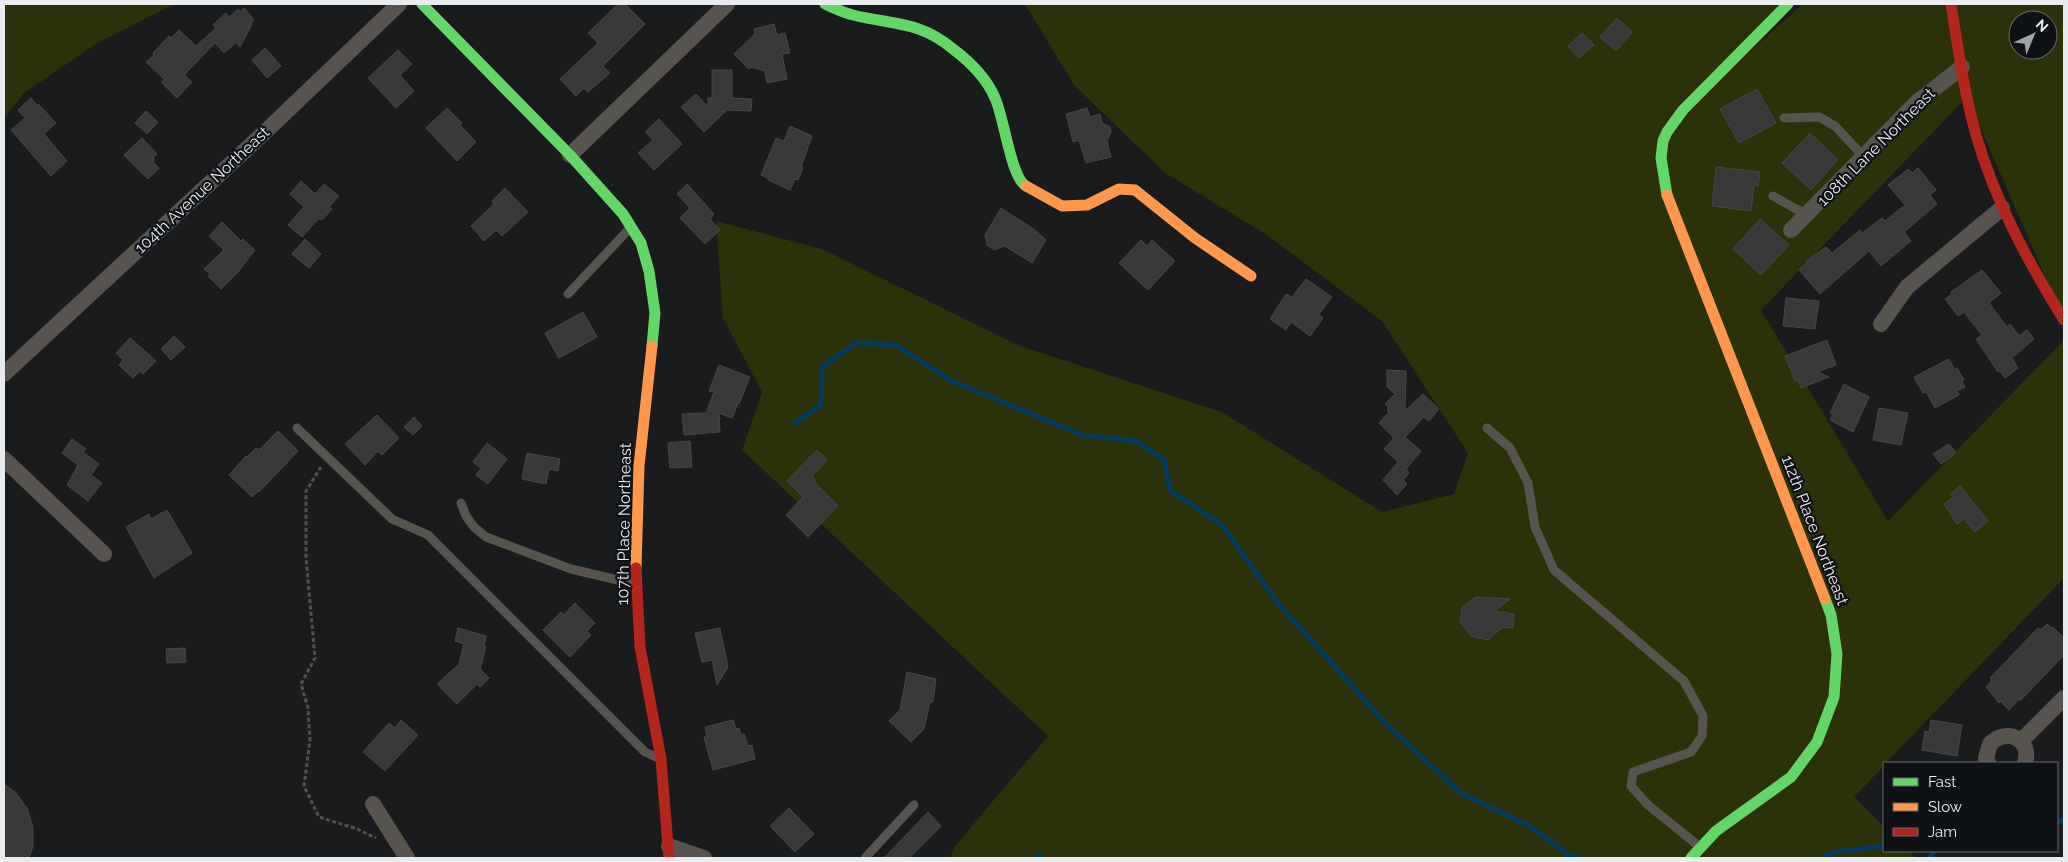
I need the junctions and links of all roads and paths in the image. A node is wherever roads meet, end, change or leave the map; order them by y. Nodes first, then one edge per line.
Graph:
1 (399, 4) edge
2 (422, 4) edge
3 (728, 4) edge
4 (826, 4) edge
5 (1788, 4) edge
6 (1952, 4) edge
7 (1962, 67) junction
8 (1784, 118) dead end
9 (570, 155) junction
10 (1864, 157) junction
11 (1772, 196) dead end
12 (2002, 208) junction
13 (1807, 215) junction
14 (631, 227) junction
15 (1791, 230) dead end
16 (1251, 276) dead end
17 (568, 294) dead end
18 (2064, 320) edge
19 (1881, 324) dead end
20 (4, 374) edge
21 (297, 428) dead end
22 (1487, 428) dead end
23 (327, 458) junction
24 (4, 460) edge
25 (461, 503) dead end
26 (104, 554) dead end
27 (637, 585) junction
28 (2064, 698) edge
29 (2021, 741) junction
30 (661, 759) junction
31 (1988, 762) edge
32 (2025, 762) edge
33 (373, 804) dead end
34 (914, 805) dead end
35 (380, 840) dead end
36 (1700, 847) junction
37 (669, 852) edge
38 (407, 858) edge
39 (704, 858) edge
40 (865, 858) edge
41 (1691, 858) edge

1 - 20 street, 104th Avenue Northeast
2 - 9 street, 107th Place Northeast
3 - 9 street
4 - 16 street
5 - 36 street, 112th Place Northeast
6 - 7 street
7 - 10 street, 108th Lane Northeast
7 - 12 street
8 - 10 lane
9 - 14 street, 107th Place Northeast
10 - 13 street, 108th Lane Northeast
11 - 13 lane
12 - 18 street
12 - 19 street
13 - 15 street, 108th Lane Northeast
14 - 17 lane
14 - 27 street, 107th Place Northeast
21 - 23 lane
22 - 36 lane
23 - 30 lane
23 - 35 path
24 - 26 street
25 - 27 lane
27 - 30 street, 107th Place Northeast
28 - 29 street
29 - 31 street
29 - 32 street
30 - 37 street, 107th Place Northeast
33 - 38 street
34 - 40 lane
36 - 41 street, 112th Place Northeast
37 - 39 street

